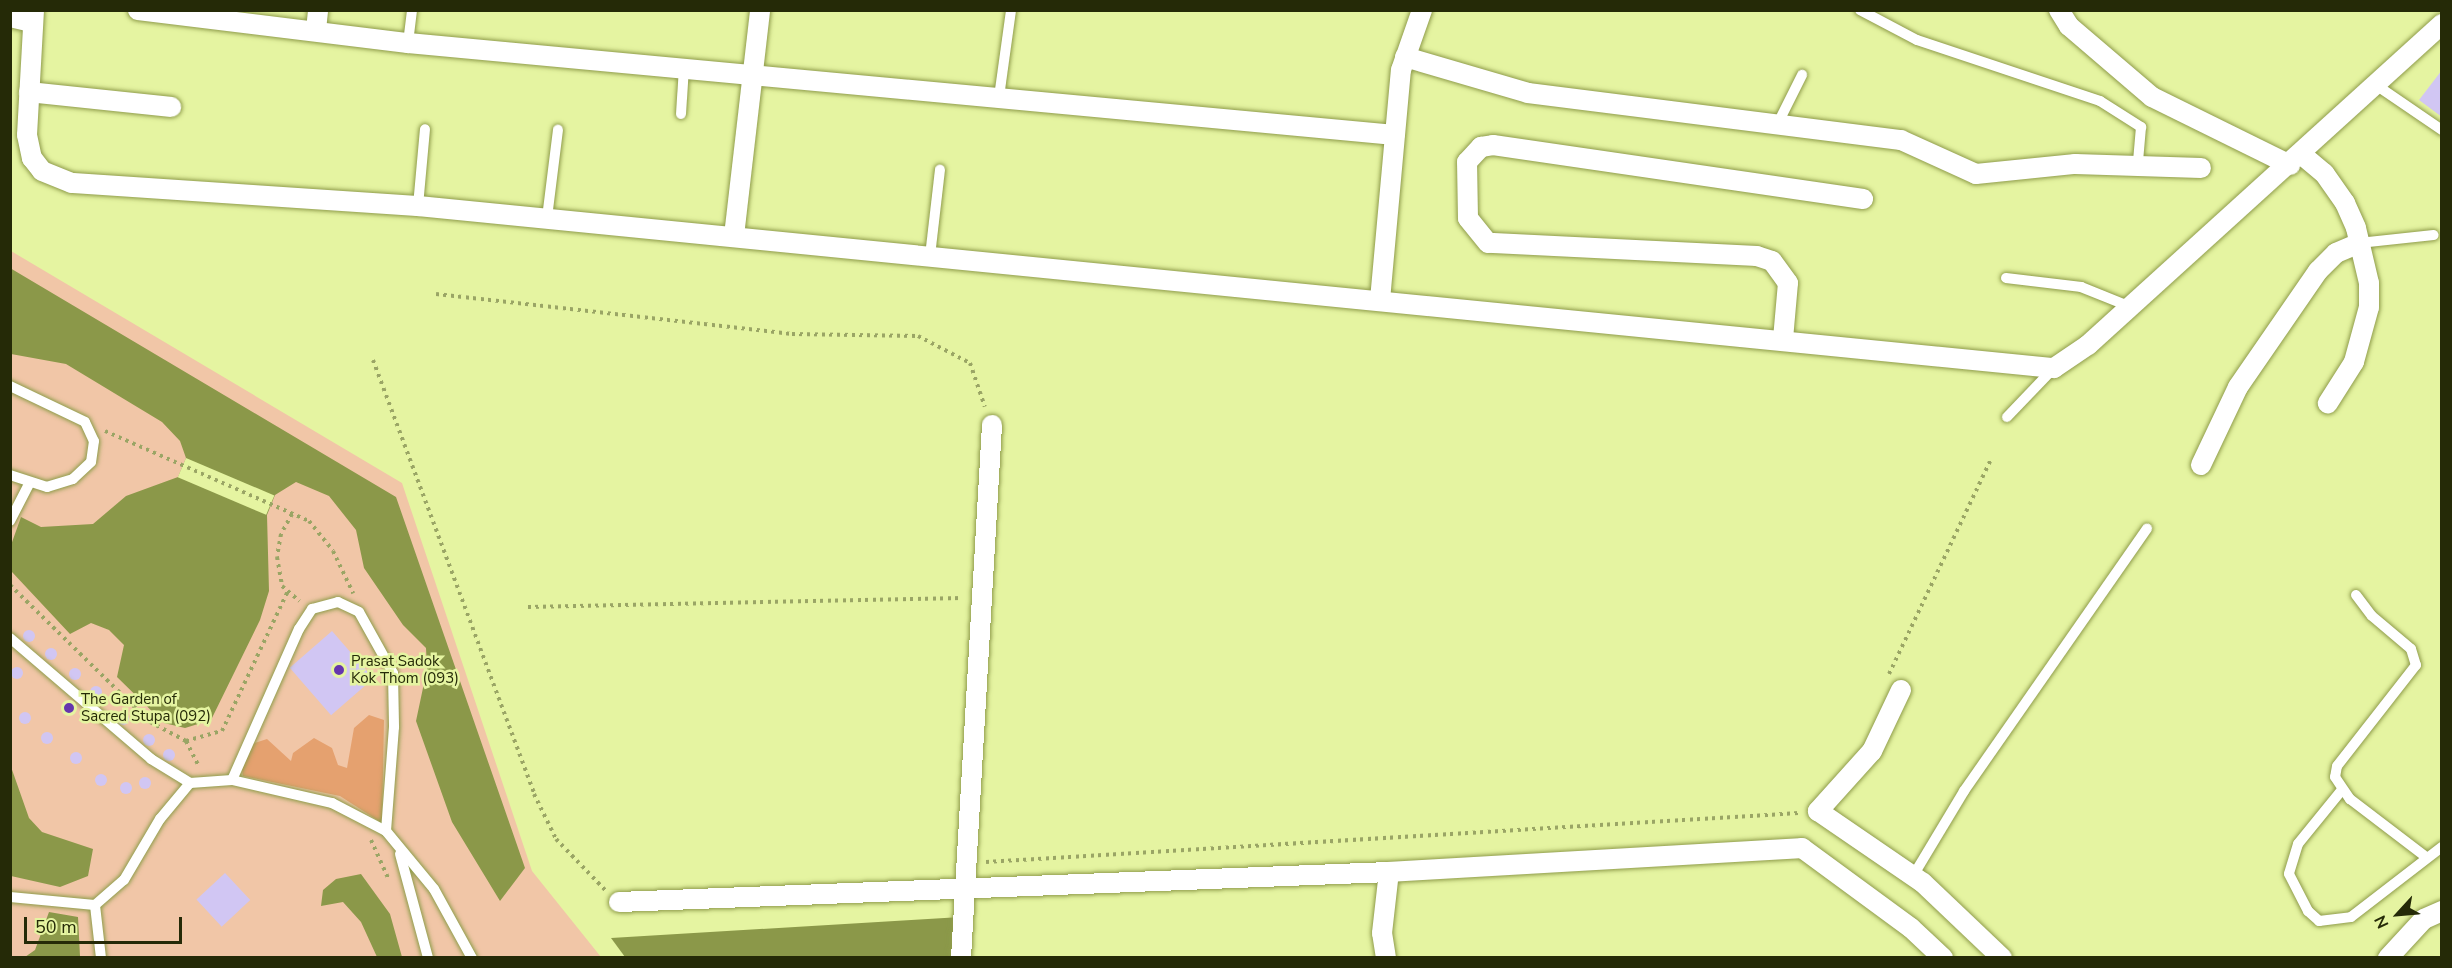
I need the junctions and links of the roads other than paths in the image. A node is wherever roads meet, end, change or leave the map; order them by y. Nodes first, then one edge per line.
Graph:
1 (138, 10) edge
2 (412, 10) edge
3 (760, 10) edge
4 (1011, 10) edge
5 (1422, 10) edge
6 (1860, 10) edge
7 (2059, 10) edge
8 (179, 13) edge
9 (33, 16) edge
10 (10, 17) edge
11 (317, 20) edge
12 (2442, 24) edge
13 (408, 43) junction
14 (1405, 57) junction
15 (684, 68) junction
16 (751, 75) junction
17 (1802, 75) dead end
18 (2376, 85) junction
19 (30, 92) junction
20 (999, 97) junction
21 (171, 107) dead end
22 (681, 114) dead end
23 (1778, 123) junction
24 (425, 129) dead end
25 (558, 130) dead end
26 (2442, 130) edge
27 (1395, 135) junction
28 (2291, 164) junction
29 (2138, 165) junction
30 (2201, 168) dead end
31 (940, 170) dead end
32 (1863, 199) dead end
33 (418, 206) junction
34 (547, 218) junction
35 (2358, 235) junction
36 (2434, 235) dead end
37 (734, 236) junction
38 (930, 256) junction
39 (2006, 278) dead end
40 (1380, 300) junction
41 (2131, 307) junction
42 (1783, 339) junction
43 (2054, 368) junction
44 (10, 386) edge
45 (2328, 403) dead end
46 (2007, 417) dead end
47 (992, 424) road end
48 (2201, 465) dead end
49 (10, 475) edge
50 (29, 484) junction
51 (10, 521) edge
52 (2147, 529) dead end
53 (2356, 595) dead end
54 (10, 638) edge
55 (1901, 690) dead end
56 (232, 780) junction
57 (190, 783) junction
58 (2341, 791) junction
59 (386, 831) junction
60 (2442, 847) edge
61 (400, 852) junction
62 (2426, 857) junction
63 (1389, 872) junction
64 (1913, 876) junction
65 (965, 891) junction
66 (10, 897) edge
67 (619, 902) road end
68 (95, 905) junction
69 (2442, 910) edge
70 (101, 957) edge
71 (428, 957) edge
72 (472, 957) edge
73 (961, 957) edge
74 (1386, 957) edge
75 (1943, 957) edge
76 (2002, 957) edge
77 (2388, 957) edge

1 - 8 street
2 - 13 lane
3 - 16 street
4 - 20 lane
5 - 14 street
6 - 29 lane
7 - 28 street
8 - 11 street
9 - 10 street
9 - 19 street
11 - 13 street
12 - 18 street
13 - 15 street
14 - 23 street
14 - 27 street
15 - 16 street
15 - 22 lane
16 - 20 street
16 - 37 street
17 - 23 lane
18 - 26 lane
18 - 28 street
19 - 21 street
19 - 33 street
20 - 27 street
23 - 29 street
24 - 33 lane
25 - 34 lane
27 - 40 street
28 - 35 street
28 - 41 street
29 - 30 street
31 - 38 lane
32 - 42 street
33 - 34 street
34 - 37 street
35 - 36 lane
35 - 45 street
35 - 48 street
37 - 38 street
38 - 40 street
39 - 41 lane
40 - 42 street
41 - 43 street
42 - 43 street
43 - 46 lane
44 - 50 lane
47 - 65 street
49 - 50 lane
50 - 51 lane
52 - 64 lane
53 - 58 lane
54 - 57 lane
55 - 64 street
56 - 57 lane
56 - 59 lane
56 - 59 lane
57 - 68 lane
58 - 62 lane
58 - 62 lane
59 - 61 lane
60 - 62 lane
61 - 71 lane
61 - 72 lane
63 - 65 street
63 - 74 street
63 - 75 street
64 - 76 street
65 - 67 street
65 - 73 street
66 - 68 lane
68 - 70 lane
69 - 77 street

